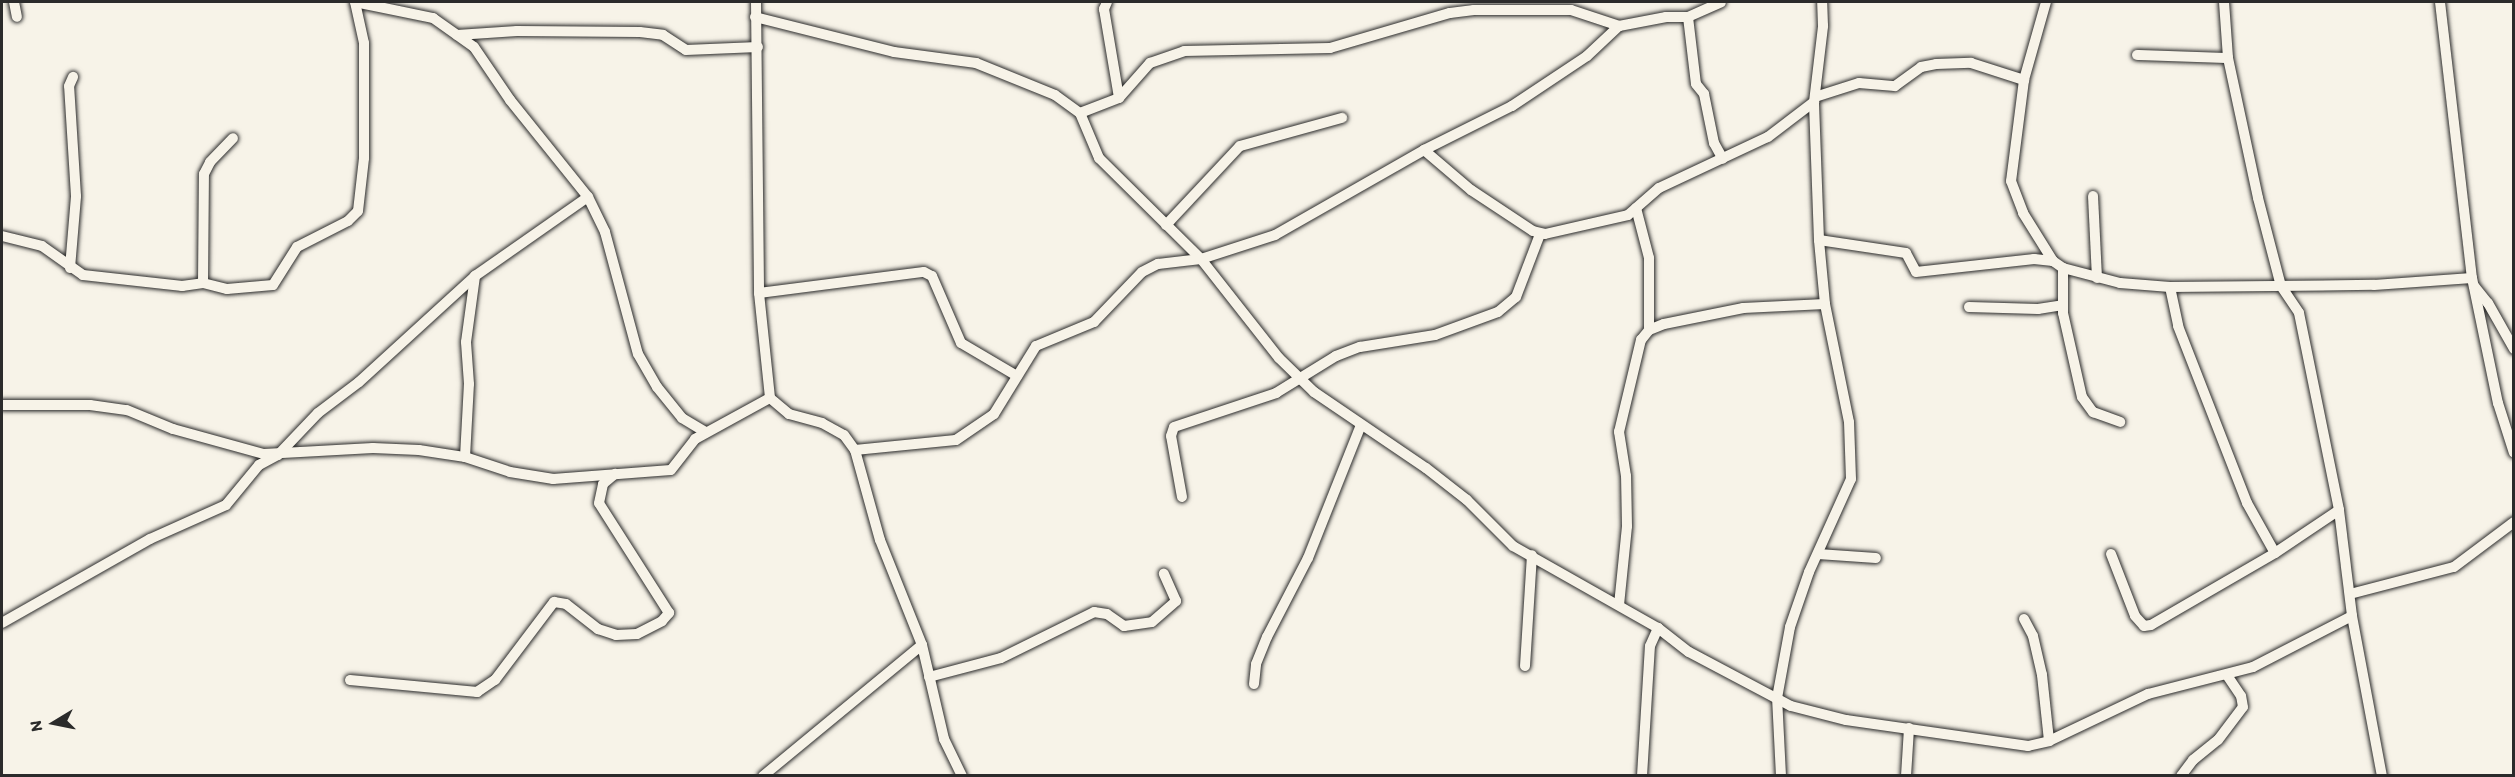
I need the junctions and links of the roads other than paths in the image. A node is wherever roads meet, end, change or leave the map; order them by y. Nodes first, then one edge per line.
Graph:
1 (14, 2) edge
2 (356, 2) edge
3 (756, 2) edge
4 (1107, 2) edge
5 (1721, 2) edge
6 (1822, 2) edge
7 (2046, 2) edge
8 (2224, 2) edge
9 (2440, 2) edge
10 (1475, 6) edge
11 (17, 16) dead end
12 (755, 17) junction
13 (1688, 18) junction
14 (1619, 26) junction
15 (457, 35) junction
16 (758, 47) junction
17 (2137, 55) dead end
18 (2228, 58) junction
19 (73, 77) dead end
20 (2024, 80) junction
21 (1119, 98) junction
22 (1815, 99) junction
23 (1080, 113) junction
24 (1342, 118) dead end
25 (233, 138) dead end
26 (1424, 150) junction
27 (1723, 159) junction
28 (2093, 196) dead end
29 (588, 197) junction
30 (1636, 208) junction
31 (1166, 225) junction
32 (1540, 234) junction
33 (2, 236) edge
34 (1819, 240) junction
35 (1201, 259) junction
36 (2053, 261) junction
37 (70, 268) junction
38 (2063, 268) junction
39 (475, 276) junction
40 (2097, 278) junction
41 (2473, 282) junction
42 (203, 283) junction
43 (2170, 286) junction
44 (2281, 286) junction
45 (759, 293) junction
46 (1825, 304) junction
47 (2063, 305) junction
48 (1970, 307) dead end
49 (1649, 330) junction
50 (2514, 349) edge
51 (1017, 376) junction
52 (1300, 380) junction
53 (770, 398) junction
54 (2, 405) edge
55 (2120, 422) dead end
56 (1360, 427) junction
57 (705, 432) junction
58 (855, 450) junction
59 (2514, 453) edge
60 (278, 455) junction
61 (465, 457) junction
62 (615, 474) junction
63 (1182, 496) dead end
64 (2338, 510) junction
65 (2514, 522) edge
66 (2275, 553) junction
67 (1818, 554) junction
68 (2111, 554) dead end
69 (1533, 555) junction
70 (1876, 558) dead end
71 (1164, 574) dead end
72 (2350, 594) junction
73 (1619, 605) junction
74 (2352, 616) junction
75 (2024, 619) dead end
76 (2, 623) edge
77 (1658, 628) junction
78 (922, 645) junction
79 (1525, 666) dead end
80 (2226, 675) junction
81 (929, 677) junction
82 (350, 680) dead end
83 (1254, 684) dead end
84 (1777, 698) junction
85 (1909, 728) junction
86 (2049, 741) junction
87 (763, 776) edge
88 (962, 776) edge
89 (1642, 776) edge
90 (1781, 776) edge
91 (1906, 776) edge
92 (2181, 776) edge
93 (2382, 776) edge

1 - 11 street
2 - 15 street
2 - 42 street
3 - 12 street
4 - 21 street
5 - 13 street
6 - 22 street
7 - 20 street
8 - 18 street
9 - 41 street
10 - 14 street
10 - 21 street
12 - 16 street
12 - 23 street
13 - 14 street
13 - 27 street
14 - 26 street
15 - 16 street
15 - 29 street
16 - 45 street
17 - 18 street
18 - 44 street
19 - 37 street
20 - 22 street
20 - 36 street
21 - 23 street
22 - 27 street
22 - 34 street
23 - 31 street
24 - 31 street
25 - 42 street
26 - 32 street
26 - 35 street
27 - 30 street
28 - 40 street
29 - 39 street
29 - 57 street
30 - 32 street
30 - 49 street
31 - 35 street
32 - 52 street
33 - 37 street
34 - 36 street
34 - 46 street
35 - 51 street
35 - 52 street
36 - 38 street
37 - 42 street
38 - 40 street
38 - 47 street
39 - 60 street
39 - 61 street
40 - 43 street
41 - 44 street
41 - 50 street
41 - 59 street
43 - 44 street
43 - 66 street
44 - 64 street
45 - 51 street
45 - 53 street
46 - 49 street
46 - 67 street
47 - 48 street
47 - 55 street
49 - 73 street
51 - 58 street
52 - 56 street
52 - 63 street
53 - 57 street
53 - 58 street
54 - 60 street
56 - 69 street
56 - 83 street
57 - 62 street
58 - 78 street
60 - 61 street
60 - 76 street
61 - 62 street
62 - 82 street
64 - 66 street
64 - 72 street
65 - 72 street
66 - 68 street
67 - 70 street
67 - 84 street
69 - 73 street
69 - 79 street
71 - 81 street
72 - 74 street
73 - 77 street
74 - 80 street
74 - 93 street
75 - 86 street
77 - 84 street
77 - 89 street
78 - 81 street
78 - 87 street
80 - 86 street
80 - 92 street
81 - 88 street
84 - 85 street
84 - 90 street
85 - 86 street
85 - 91 street

